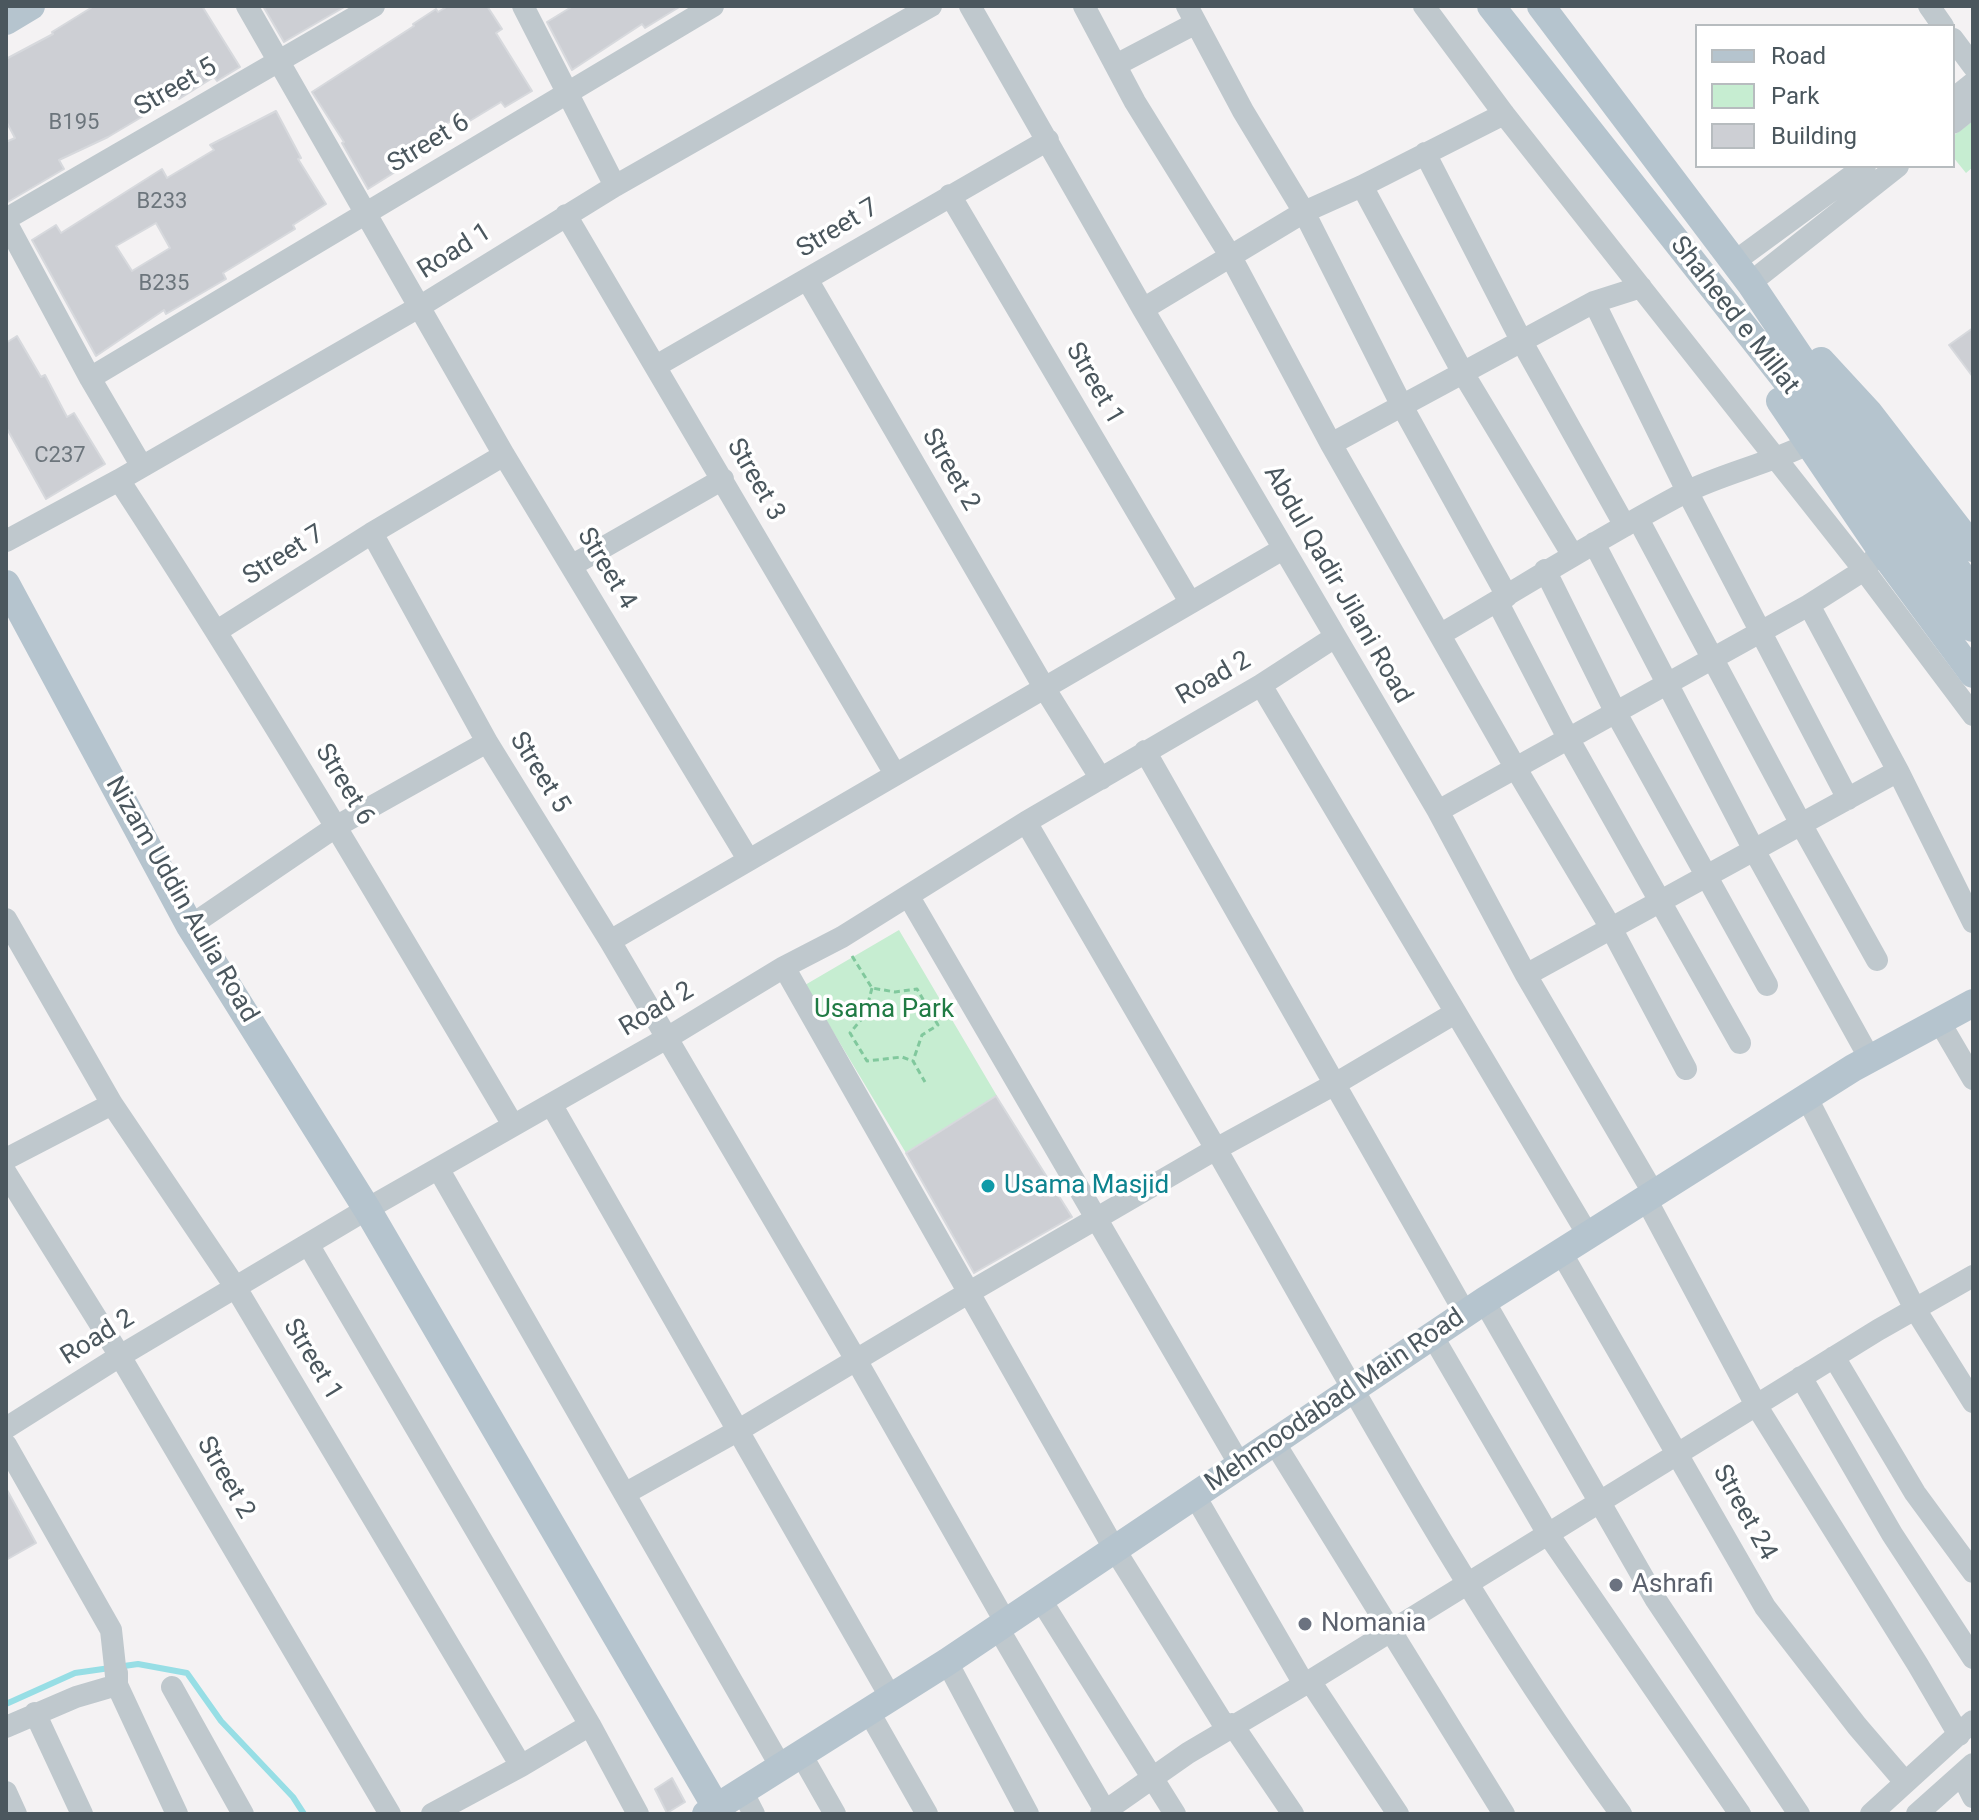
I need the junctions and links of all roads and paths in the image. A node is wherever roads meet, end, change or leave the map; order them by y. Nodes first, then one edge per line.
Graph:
1 (31, 6) edge
2 (247, 6) edge
3 (374, 6) edge
4 (523, 6) edge
5 (713, 6) edge
6 (931, 6) edge
7 (970, 6) edge
8 (1084, 6) edge
9 (1424, 6) edge
10 (1491, 6) edge
11 (1541, 6) edge
12 (1929, 6) edge
13 (1191, 15) edge
14 (6, 21) edge
15 (1942, 24) edge
16 (1955, 42) edge
17 (278, 61) junction
18 (1116, 65) junction
19 (1973, 66) edge
20 (1973, 83) edge
21 (568, 93) junction
22 (1955, 97) edge
23 (1973, 107) edge
24 (1504, 114) junction
25 (1955, 121) edge
26 (1048, 140) junction
27 (1425, 153) junction
28 (1863, 168) edge
29 (1895, 168) edge
30 (615, 186) junction
31 (1362, 186) junction
32 (950, 195) junction
33 (1835, 203) junction
34 (1304, 212) junction
35 (365, 214) junction
36 (566, 215) junction
37 (6, 220) edge
38 (1779, 230) junction
39 (1794, 248) junction
40 (1231, 257) junction
41 (1742, 273) junction
42 (807, 279) junction
43 (1641, 287) junction
44 (1594, 302) junction
45 (419, 307) junction
46 (1143, 309) junction
47 (1787, 340) junction
48 (1522, 342) junction
49 (1769, 362) junction
50 (656, 366) junction
51 (1463, 373) junction
52 (90, 378) junction
53 (1805, 385) junction
54 (1402, 406) junction
55 (1331, 444) junction
56 (1808, 444) junction
57 (504, 455) junction
58 (1778, 459) junction
59 (141, 465) junction
60 (723, 479) junction
61 (119, 480) junction
62 (1687, 491) junction
63 (1632, 522) junction
64 (372, 533) junction
65 (6, 541) edge
66 (1594, 543) junction
67 (1973, 548) edge
68 (1283, 549) junction
69 (1572, 554) junction
70 (1873, 560) junction
71 (571, 566) junction
72 (1545, 570) junction
73 (6, 584) edge
74 (1973, 591) edge
75 (1502, 598) junction
76 (1190, 602) junction
77 (1809, 605) junction
78 (1973, 628) edge
79 (217, 631) junction
80 (1759, 631) junction
81 (1441, 634) junction
82 (1335, 637) junction
83 (1711, 659) junction
84 (1973, 674) edge
85 (1261, 685) junction
86 (1667, 685) junction
87 (1045, 689) junction
88 (1616, 713) junction
89 (1973, 715) edge
90 (1568, 738) junction
91 (487, 742) junction
92 (1145, 751) junction
93 (1515, 767) junction
94 (1898, 771) junction
95 (895, 774) junction
96 (1101, 779) junction
97 (1848, 799) junction
98 (1438, 811) junction
99 (1026, 822) junction
100 (1801, 824) junction
101 (337, 826) junction
102 (1754, 850) junction
103 (748, 859) junction
104 (1707, 876) junction
105 (909, 897) junction
106 (1660, 901) junction
107 (6, 919) edge
108 (1973, 922) edge
109 (190, 926) junction
110 (1611, 928) junction
111 (610, 941) junction
112 (1877, 960) dead end
113 (856, 963) dead end
114 (784, 967) junction
115 (1526, 975) junction
116 (1767, 985) dead end
117 (872, 988) junction
118 (1973, 1003) edge
119 (1455, 1013) junction
120 (1939, 1021) junction
121 (667, 1038) junction
122 (1740, 1043) dead end
123 (1870, 1059) junction
124 (913, 1061) junction
125 (1686, 1069) dead end
126 (1973, 1079) edge
127 (925, 1082) dead end
128 (1335, 1084) junction
129 (1807, 1098) junction
130 (112, 1104) junction
131 (551, 1104) junction
132 (513, 1125) junction
133 (1216, 1149) junction
134 (6, 1159) edge
135 (439, 1170) junction
136 (6, 1173) edge
137 (1650, 1196) junction
138 (367, 1209) junction
139 (1098, 1218) junction
140 (1588, 1235) junction
141 (308, 1244) junction
142 (1561, 1252) junction
143 (1973, 1276) edge
144 (236, 1288) junction
145 (968, 1293) junction
146 (1474, 1307) junction
147 (1915, 1309) junction
148 (1432, 1335) junction
149 (120, 1356) junction
150 (1834, 1357) junction
151 (855, 1358) junction
152 (1801, 1377) junction
153 (1352, 1390) junction
154 (1973, 1402) edge
155 (1756, 1405) junction
156 (6, 1428) edge
157 (739, 1430) junction
158 (1274, 1442) junction
159 (6, 1445) edge
160 (1679, 1453) junction
161 (1240, 1465) junction
162 (626, 1493) junction
163 (1195, 1496) junction
164 (1600, 1502) junction
165 (1548, 1534) junction
166 (1115, 1550) junction
167 (1973, 1572) edge
168 (1469, 1583) junction
169 (1041, 1600) junction
170 (1002, 1626) junction
171 (1390, 1631) junction
172 (1973, 1658) edge
173 (947, 1662) junction
174 (117, 1678) junction
175 (1307, 1682) junction
176 (172, 1687) dead end
177 (880, 1705) junction
178 (35, 1713) junction
179 (590, 1725) junction
180 (1229, 1726) junction
181 (6, 1727) edge
182 (1966, 1728) edge
183 (791, 1762) junction
184 (521, 1766) junction
185 (1968, 1769) edge
186 (1152, 1778) junction
187 (1905, 1782) junction
188 (6, 1792) edge
189 (1973, 1797) edge
190 (748, 1802) edge
191 (711, 1811) edge
192 (1104, 1813) edge
193 (16, 1814) edge
194 (82, 1814) edge
195 (177, 1814) edge
196 (243, 1814) edge
197 (390, 1814) edge
198 (432, 1814) edge
199 (638, 1814) edge
200 (835, 1814) edge
201 (927, 1814) edge
202 (1028, 1814) edge
203 (1175, 1814) edge
204 (1293, 1814) edge
205 (1398, 1814) edge
206 (1504, 1814) edge
207 (1621, 1814) edge
208 (1740, 1814) edge
209 (1799, 1814) edge
210 (1871, 1814) edge
211 (1917, 1814) edge

1 - 14 main road
2 - 17 street
3 - 17 street, Street 5
4 - 21 street
5 - 21 street, Street 6
6 - 30 street, Road 1
7 - 26 street, Abdul Qadir Jilani Road
8 - 18 street
9 - 24 street
10 - 49 main road, Shaheed e Millat
11 - 41 main road, Shaheed e Millat
12 - 15 street
13 - 18 street
13 - 34 street
16 - 19 street
17 - 35 street
17 - 37 street, Street 5
18 - 40 street
20 - 22 street
21 - 30 street
21 - 35 street, Street 6
23 - 25 street
24 - 27 street
24 - 43 street
26 - 32 street, Street 7
26 - 46 street, Abdul Qadir Jilani Road
27 - 31 street
27 - 48 street
28 - 33 street
29 - 33 street
30 - 36 street, Road 1
31 - 34 street
31 - 51 street
32 - 42 street, Street 7
32 - 76 street, Street 1
33 - 38 street
33 - 39 street
34 - 40 street
34 - 54 street
35 - 45 street
35 - 52 street, Street 6
36 - 45 street, Road 1
36 - 50 street, Street 3
37 - 52 street
38 - 39 street
38 - 41 street
39 - 41 street
40 - 46 street
40 - 55 street
41 - 47 main road, Shaheed e Millat
42 - 50 street, Street 7
42 - 87 street, Street 2
43 - 44 street
43 - 58 street
44 - 48 street
44 - 62 street
45 - 57 street, Street 4
45 - 59 street, Road 1
46 - 68 street, Abdul Qadir Jilani Road
47 - 53 main road, Shaheed e Millat
47 - 67 main road
48 - 51 street
48 - 63 street
49 - 53 main road, Shaheed e Millat
49 - 56 main road
50 - 60 street, Street 3
51 - 54 street
51 - 69 street
52 - 59 street
53 - 74 main road, Shaheed e Millat
53 - 78 main road, Shaheed e Millat
54 - 55 street
54 - 75 street
55 - 81 street
56 - 58 street
56 - 70 main road
57 - 64 street, Street 7
57 - 71 street, Street 4
58 - 62 street
58 - 70 street
59 - 61 street, Road 1
60 - 71 street
60 - 95 street, Street 3
61 - 65 street, Road 1
61 - 79 street, Street 6
62 - 63 street
62 - 80 street
63 - 66 street
63 - 83 street
64 - 79 street, Street 7
64 - 91 street, Street 5
66 - 69 street
66 - 86 street
68 - 76 street
68 - 82 street, Abdul Qadir Jilani Road
69 - 72 street
70 - 77 street
70 - 84 main road
70 - 89 street
71 - 103 street, Street 4
72 - 75 street
72 - 88 street
73 - 109 main road, Nizam Uddin Aulia Road
75 - 81 street
75 - 90 street
76 - 87 street
77 - 80 street
77 - 94 street
79 - 101 street, Street 6
80 - 83 street
80 - 97 street
81 - 93 street
82 - 85 street, Road 2
82 - 98 street, Abdul Qadir Jilani Road
83 - 86 street
83 - 100 street
85 - 92 street, Road 2
85 - 119 street
86 - 88 street
86 - 102 street
87 - 95 street
87 - 96 street, Street 2
88 - 90 street
88 - 104 street
90 - 93 street
90 - 106 street
91 - 101 street
91 - 111 street, Street 5
92 - 96 street, Road 2
92 - 128 street
93 - 98 street
93 - 110 street
94 - 97 street
94 - 108 street
95 - 103 street
96 - 99 street, Road 2
97 - 100 street
98 - 115 street, Abdul Qadir Jilani Road
99 - 105 street, Road 2
99 - 133 street
100 - 102 street
100 - 112 street
101 - 109 street
101 - 132 street, Street 6
102 - 104 street
102 - 123 street
103 - 111 street
104 - 106 street
104 - 116 street
105 - 114 street, Road 2
105 - 139 street
106 - 110 street
106 - 122 street
107 - 130 street, Street 1
109 - 138 main road, Nizam Uddin Aulia Road
110 - 115 street
110 - 125 street
111 - 121 street, Street 5
113 - 117 path
114 - 121 street, Road 2
114 - 145 street
115 - 137 street, Abdul Qadir Jilani Road
117 - 124 path
117 - 124 path
118 - 120 main road, Mehmoodabad Main Road
119 - 128 street
119 - 140 street
120 - 123 main road, Mehmoodabad Main Road
120 - 126 street
121 - 131 street, Road 2
121 - 151 street, Street 5
123 - 129 main road, Mehmoodabad Main Road
124 - 127 path
128 - 133 street
128 - 146 street
129 - 137 main road, Mehmoodabad Main Road
129 - 147 street
130 - 134 street
130 - 144 street, Street 1
131 - 132 street, Road 2
131 - 157 street
132 - 135 street, Road 2
133 - 139 street
133 - 153 street
135 - 138 street, Road 2
135 - 162 street
136 - 149 street, Street 2
137 - 140 main road, Mehmoodabad Main Road
137 - 155 street, Abdul Qadir Jilani Road
138 - 141 street, Road 2
138 - 191 main road, Nizam Uddin Aulia Road
139 - 145 street
139 - 161 street
140 - 142 main road, Mehmoodabad Main Road
141 - 144 street, Road 2
141 - 179 street
142 - 146 main road, Mehmoodabad Main Road
142 - 160 street, Street 24
143 - 147 street
144 - 149 street, Road 2
144 - 184 street, Street 1
145 - 151 street
145 - 166 street
146 - 148 main road, Mehmoodabad Main Road
146 - 164 street
147 - 150 street
147 - 154 street
148 - 153 main road, Mehmoodabad Main Road
148 - 165 street
149 - 156 street, Road 2
149 - 197 street, Street 2
150 - 152 street
150 - 167 street
151 - 157 street
151 - 170 street, Street 5
152 - 155 street
152 - 172 street
153 - 158 main road, Mehmoodabad Main Road
153 - 168 street
155 - 160 street
155 - 182 street, Abdul Qadir Jilani Road
157 - 162 street
157 - 177 street
158 - 161 main road, Mehmoodabad Main Road
158 - 171 street
159 - 174 street
160 - 164 street
160 - 187 street, Street 24
161 - 163 main road, Mehmoodabad Main Road
162 - 183 street
163 - 166 main road, Mehmoodabad Main Road
163 - 175 street
164 - 165 street
164 - 209 street
165 - 168 street
165 - 208 street
166 - 169 main road, Mehmoodabad Main Road
166 - 180 street
168 - 171 street
168 - 207 street
169 - 170 main road, Mehmoodabad Main Road
169 - 186 street
170 - 173 main road, Mehmoodabad Main Road
170 - 192 street, Street 5
171 - 175 street
171 - 206 street
173 - 177 main road, Mehmoodabad Main Road
173 - 202 street
174 - 178 street
174 - 195 street
175 - 180 street
175 - 205 street
176 - 196 street
177 - 183 main road, Mehmoodabad Main Road
177 - 201 street
178 - 181 street
178 - 194 street
179 - 184 street
179 - 199 street
180 - 186 street
180 - 204 street
182 - 187 street
183 - 190 main road, Mehmoodabad Main Road
183 - 200 street
184 - 198 street
185 - 189 street
185 - 211 street
186 - 192 street
186 - 203 street
187 - 210 street
188 - 193 street
190 - 191 main road, Mehmoodabad Main Road

